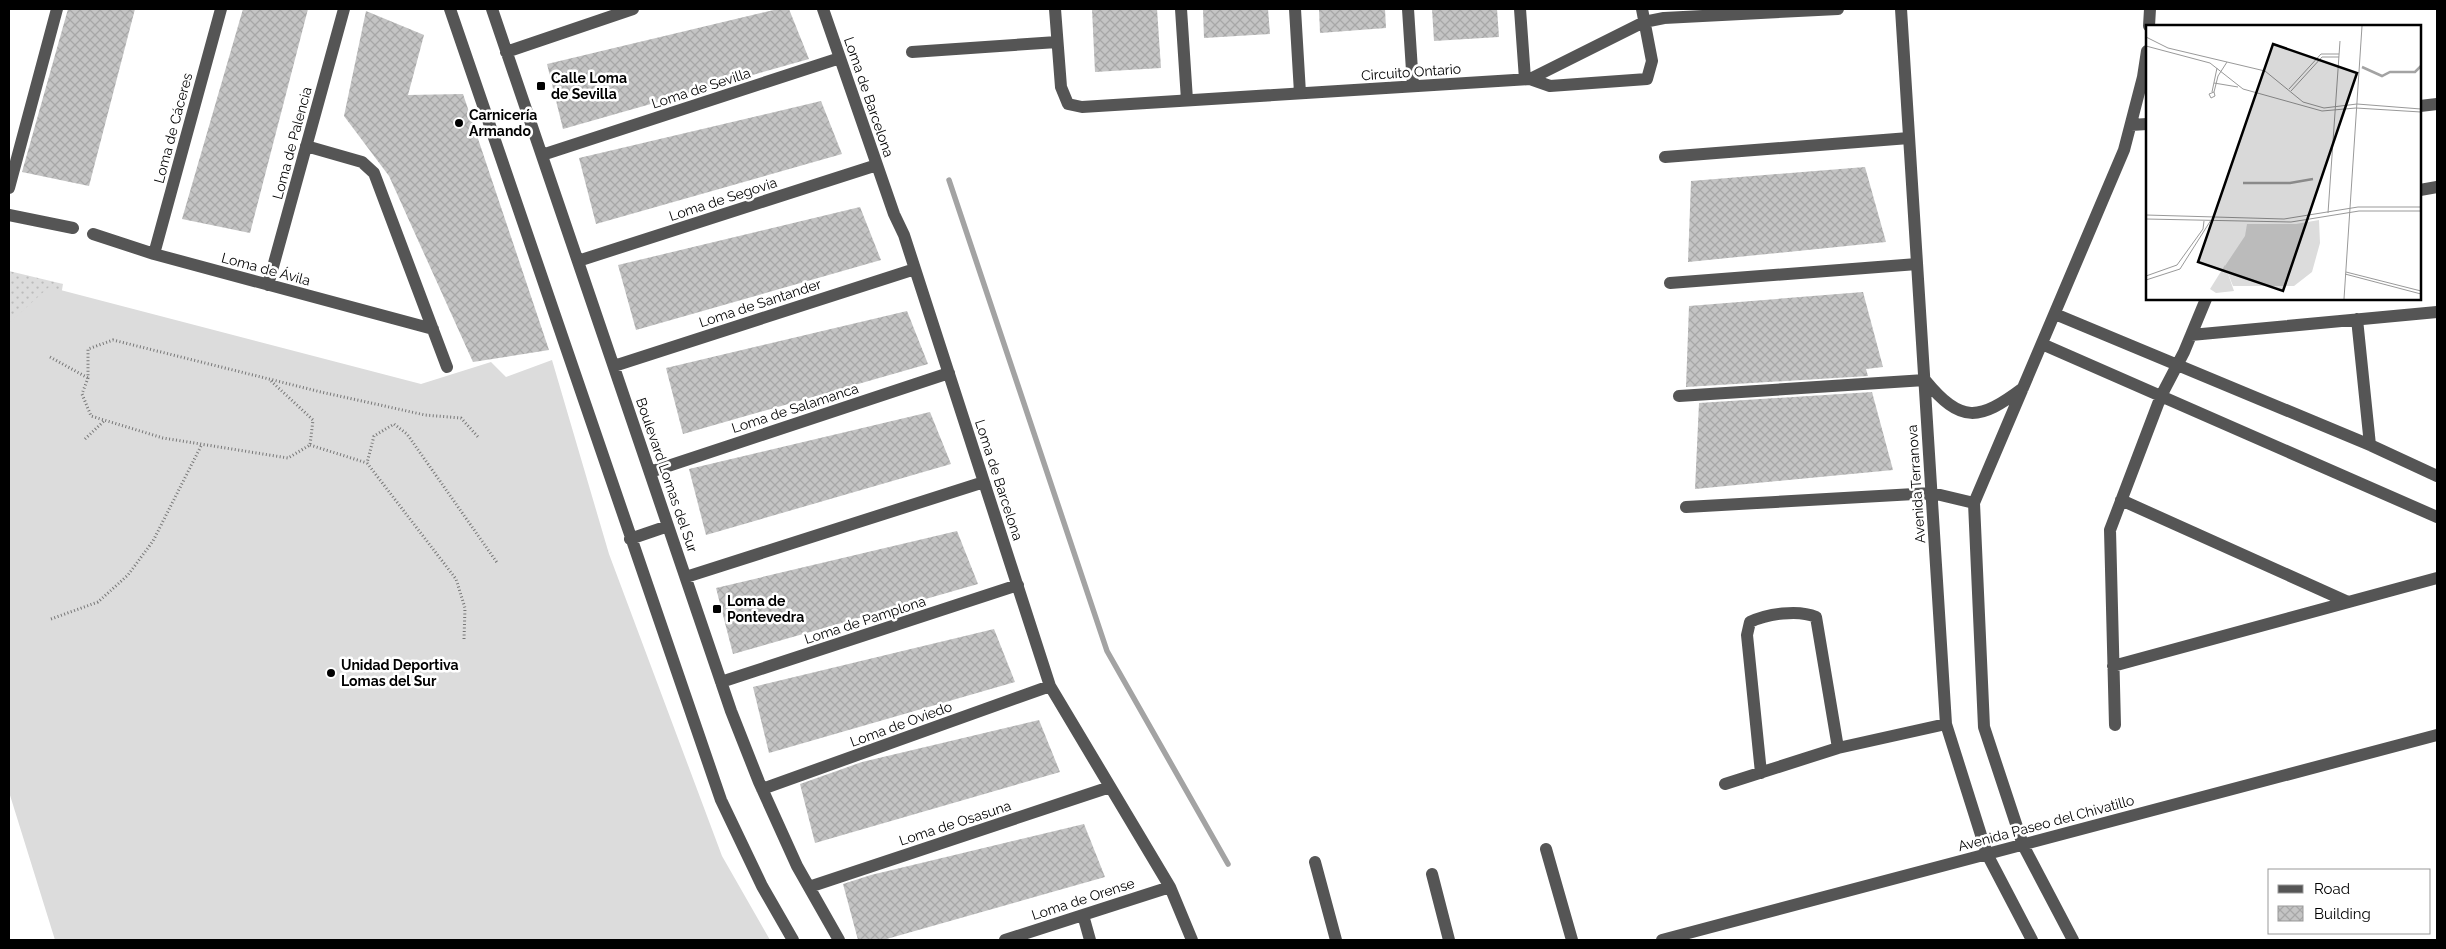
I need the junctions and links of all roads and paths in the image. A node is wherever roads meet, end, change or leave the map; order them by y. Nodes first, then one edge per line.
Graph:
1 (57, 9) edge
2 (221, 9) edge
3 (344, 9) edge
4 (450, 9) edge
5 (492, 9) edge
6 (634, 9) edge
7 (823, 9) edge
8 (1055, 9) edge
9 (1181, 9) edge
10 (1295, 9) edge
11 (1408, 9) edge
12 (1520, 9) edge
13 (1642, 9) edge
14 (1838, 9) edge
15 (1901, 9) edge
16 (2150, 9) edge
17 (1763, 12) edge
18 (1644, 22) junction
19 (2149, 25) edge
20 (1057, 42) junction
21 (506, 52) junction
22 (912, 52) dead end
23 (840, 58) junction
24 (2146, 60) edge
25 (1528, 79) junction
26 (1413, 86) junction
27 (1300, 94) junction
28 (1187, 100) junction
29 (2437, 104) edge
30 (2421, 106) edge
31 (2146, 124) edge
32 (2131, 125) junction
33 (1909, 138) junction
34 (306, 146) junction
35 (542, 155) junction
36 (1665, 157) dead end
37 (877, 165) junction
38 (2437, 187) edge
39 (9, 188) edge
40 (2421, 190) edge
41 (9, 215) edge
42 (73, 228) dead end
43 (93, 234) dead end
44 (154, 254) junction
45 (578, 261) junction
46 (1917, 264) junction
47 (915, 269) junction
48 (1670, 283) dead end
49 (268, 285) junction
50 (2206, 300) edge
51 (2437, 312) edge
52 (2054, 314) junction
53 (2357, 319) junction
54 (434, 329) junction
55 (2192, 335) junction
56 (2042, 344) junction
57 (50, 357) dead end
58 (2177, 365) junction
59 (614, 366) junction
60 (447, 367) dead end
61 (949, 373) junction
62 (88, 378) junction
63 (1925, 380) junction
64 (270, 381) dead end
65 (2023, 388) junction
66 (1679, 396) dead end
67 (2161, 396) junction
68 (105, 420) junction
69 (479, 438) dead end
70 (84, 440) dead end
71 (202, 444) junction
72 (2370, 444) junction
73 (310, 445) junction
74 (367, 463) junction
75 (650, 472) junction
76 (2437, 476) edge
77 (984, 482) junction
78 (1932, 494) junction
79 (2121, 500) junction
80 (1974, 503) junction
81 (1686, 507) dead end
82 (2437, 517) edge
83 (668, 526) junction
84 (630, 539) junction
85 (498, 564) dead end
86 (686, 577) junction
87 (2437, 578) edge
88 (1018, 586) junction
89 (2348, 602) junction
90 (51, 619) dead end
91 (464, 638) dead end
92 (2114, 666) junction
93 (721, 682) junction
94 (1050, 686) junction
95 (1946, 724) junction
96 (2115, 725) dead end
97 (2437, 734) edge
98 (1838, 748) junction
99 (1761, 772) junction
100 (1725, 784) dead end
101 (1110, 787) junction
102 (762, 790) junction
103 (2023, 845) junction
104 (1546, 849) dead end
105 (1987, 854) junction
106 (1315, 862) dead end
107 (1432, 874) dead end
108 (809, 887) junction
109 (1170, 887) junction
110 (1083, 915) junction
111 (793, 940) edge
112 (839, 940) edge
113 (1005, 940) edge
114 (1090, 940) edge
115 (1192, 940) edge
116 (1336, 940) edge
117 (1450, 940) edge
118 (1572, 940) edge
119 (1662, 940) edge
120 (2032, 940) edge
121 (2073, 940) edge

1 - 39 street
2 - 44 street, Loma de Cáceres
3 - 34 street, Loma de Palencia
4 - 84 street
5 - 21 street, Boulevard Lomas del Sur
6 - 21 street
7 - 23 street, Loma de Barcelona
8 - 20 street, Circuito Ontario
9 - 28 street
10 - 27 street
11 - 26 street
12 - 25 street
13 - 18 street
14 - 17 street, Circuito Ontario
15 - 33 street, Avenida Terranova
16 - 19 street
17 - 18 street, Circuito Ontario
18 - 25 street, Circuito Ontario
18 - 25 street
20 - 22 street
20 - 28 street, Circuito Ontario
21 - 35 street, Boulevard Lomas del Sur
23 - 35 street, Loma de Sevilla
23 - 37 street, Loma de Barcelona
24 - 32 street
25 - 26 street, Circuito Ontario
26 - 27 street, Circuito Ontario
27 - 28 street, Circuito Ontario
29 - 30 street
31 - 32 street
32 - 52 street
33 - 36 street
33 - 46 street, Avenida Terranova
34 - 49 street, Loma de Palencia
34 - 54 street
35 - 45 street, Boulevard Lomas del Sur
37 - 45 street, Loma de Segovia
37 - 47 street, Loma de Barcelona
38 - 40 street
41 - 42 street
43 - 44 street, Loma de Ávila
44 - 49 street, Loma de Ávila
45 - 59 street, Boulevard Lomas del Sur
46 - 48 street
46 - 63 street, Avenida Terranova
47 - 59 street, Loma de Santander
47 - 61 street, Loma de Barcelona
49 - 54 street, Loma de Ávila
50 - 55 street
51 - 53 street
52 - 56 street
52 - 58 street
53 - 55 street
53 - 72 street
54 - 60 street
55 - 58 street
56 - 65 street
56 - 67 street
57 - 62 path
58 - 67 street
58 - 72 street
59 - 75 street, Boulevard Lomas del Sur
61 - 75 street, Loma de Salamanca
61 - 77 street, Loma de Barcelona
62 - 68 path
62 - 69 path
63 - 65 street
63 - 66 street
63 - 78 street, Avenida Terranova
64 - 73 path
65 - 80 street
67 - 79 street
67 - 82 street
68 - 70 path
68 - 71 path
71 - 73 path
71 - 90 path
72 - 76 street
73 - 74 path
74 - 85 path
74 - 91 path
75 - 83 street, Boulevard Lomas del Sur
77 - 86 street
77 - 88 street, Loma de Barcelona
78 - 80 street
78 - 81 street
78 - 95 street, Avenida Terranova
79 - 89 street
79 - 92 street
80 - 103 street
83 - 84 street
83 - 86 street, Boulevard Lomas del Sur
84 - 111 street
86 - 93 street, Boulevard Lomas del Sur
87 - 89 street
88 - 93 street, Loma de Pamplona
88 - 94 street, Loma de Barcelona
89 - 92 street
92 - 96 street
93 - 102 street, Boulevard Lomas del Sur
94 - 101 street, Loma de Barcelona
94 - 102 street, Loma de Oviedo
95 - 98 street
95 - 105 street, Avenida Terranova
97 - 103 street, Avenida Paseo del Chivatillo
98 - 99 street
98 - 99 street
99 - 100 street
101 - 108 street, Loma de Osasuna
101 - 109 street, Loma de Barcelona
102 - 108 street, Boulevard Lomas del Sur
103 - 105 street, Avenida Paseo del Chivatillo
103 - 121 street
104 - 118 street
105 - 119 street, Avenida Paseo del Chivatillo
105 - 120 street, Avenida Terranova
106 - 116 street
107 - 117 street
108 - 112 street, Boulevard Lomas del Sur
109 - 110 street, Loma de Orense
109 - 115 street, Loma de Barcelona
110 - 113 street, Loma de Orense
110 - 114 street

